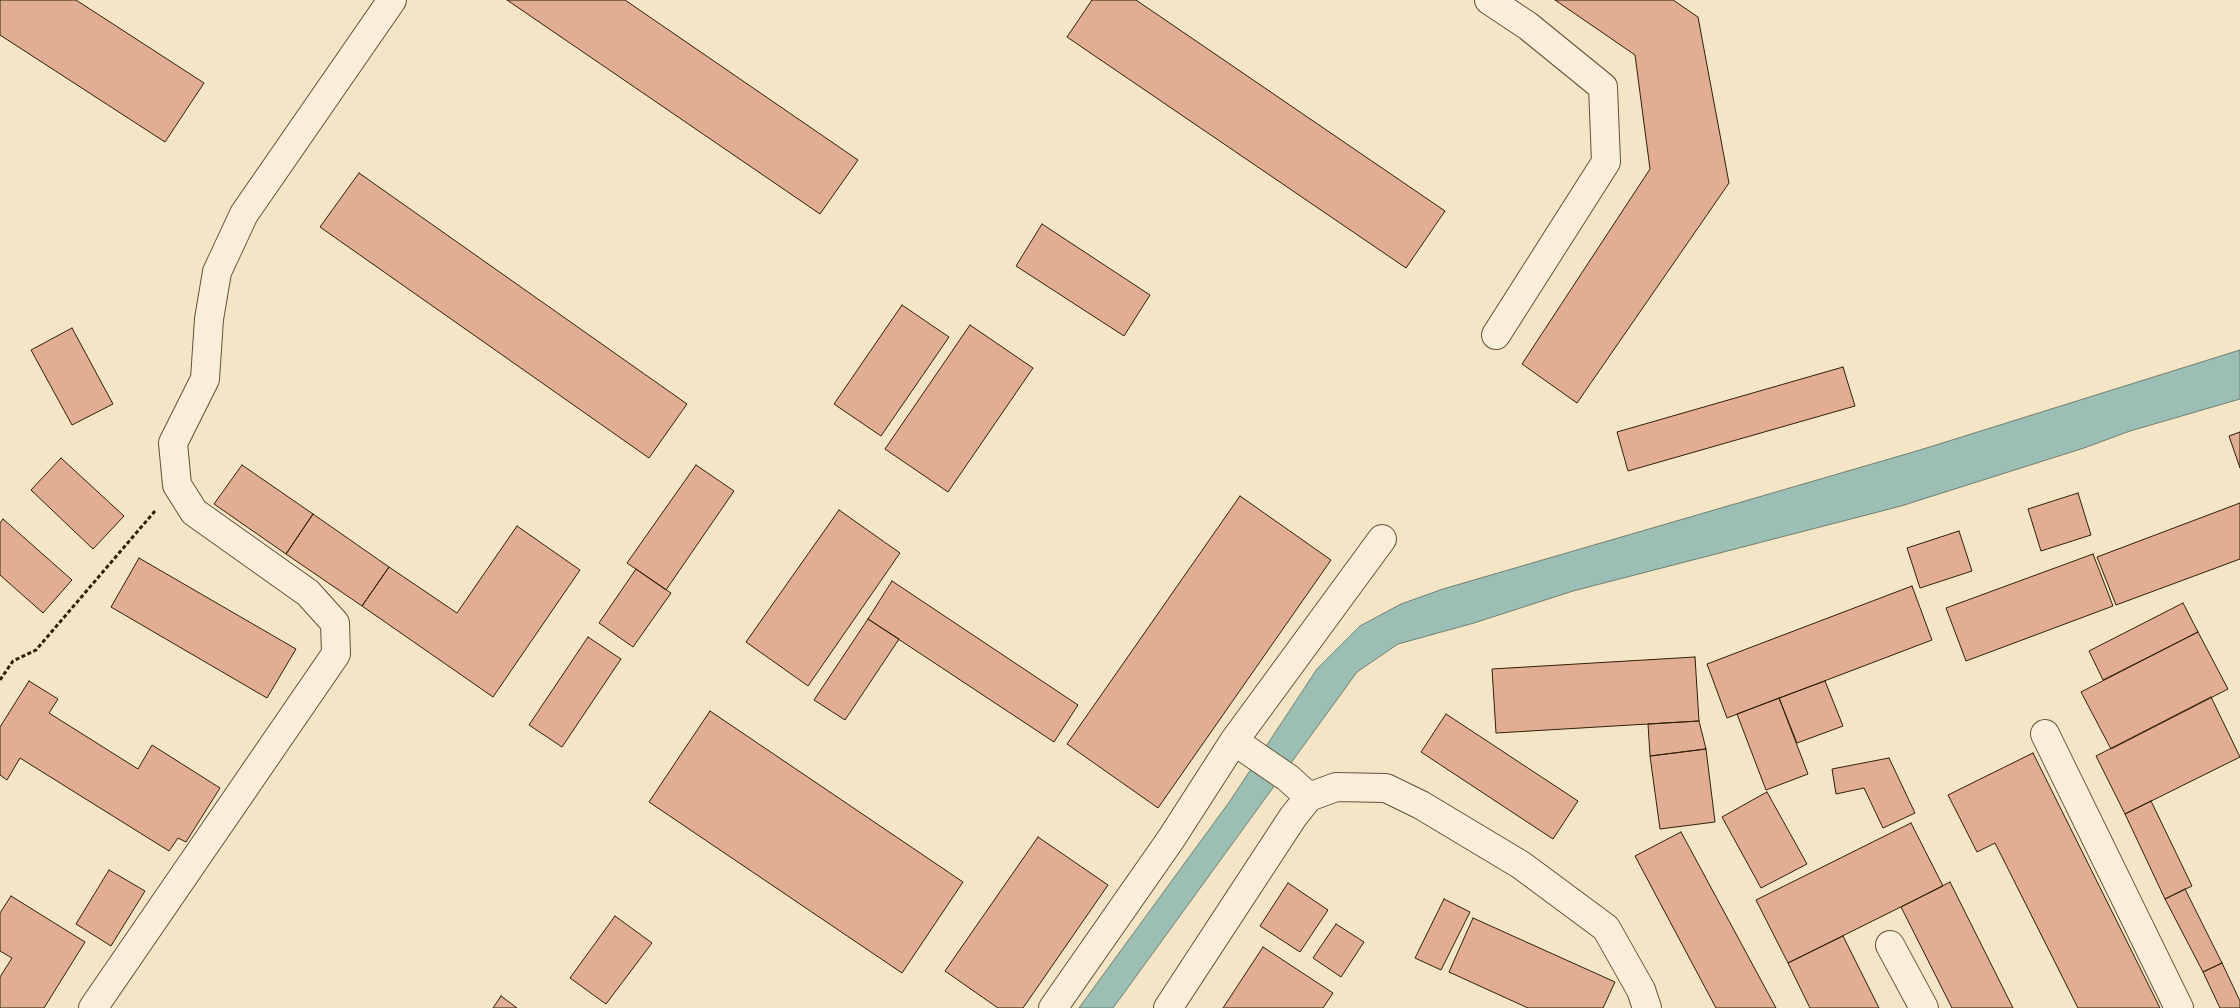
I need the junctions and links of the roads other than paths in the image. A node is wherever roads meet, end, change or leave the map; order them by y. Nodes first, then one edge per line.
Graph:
1 (392, 0) edge
2 (1489, 0) edge
3 (1496, 335) dead end
4 (1382, 539) dead end
5 (2045, 734) dead end
6 (1243, 747) junction
7 (1309, 797) junction
8 (1890, 945) dead end
9 (93, 1008) edge
10 (1053, 1008) edge
11 (1168, 1008) edge
12 (1647, 1008) edge
13 (1924, 1008) edge
14 (2178, 1008) edge

1 - 9 street
2 - 3 street
4 - 6 street
5 - 14 street
6 - 7 street
6 - 10 street
7 - 11 street
7 - 12 street
8 - 13 street

